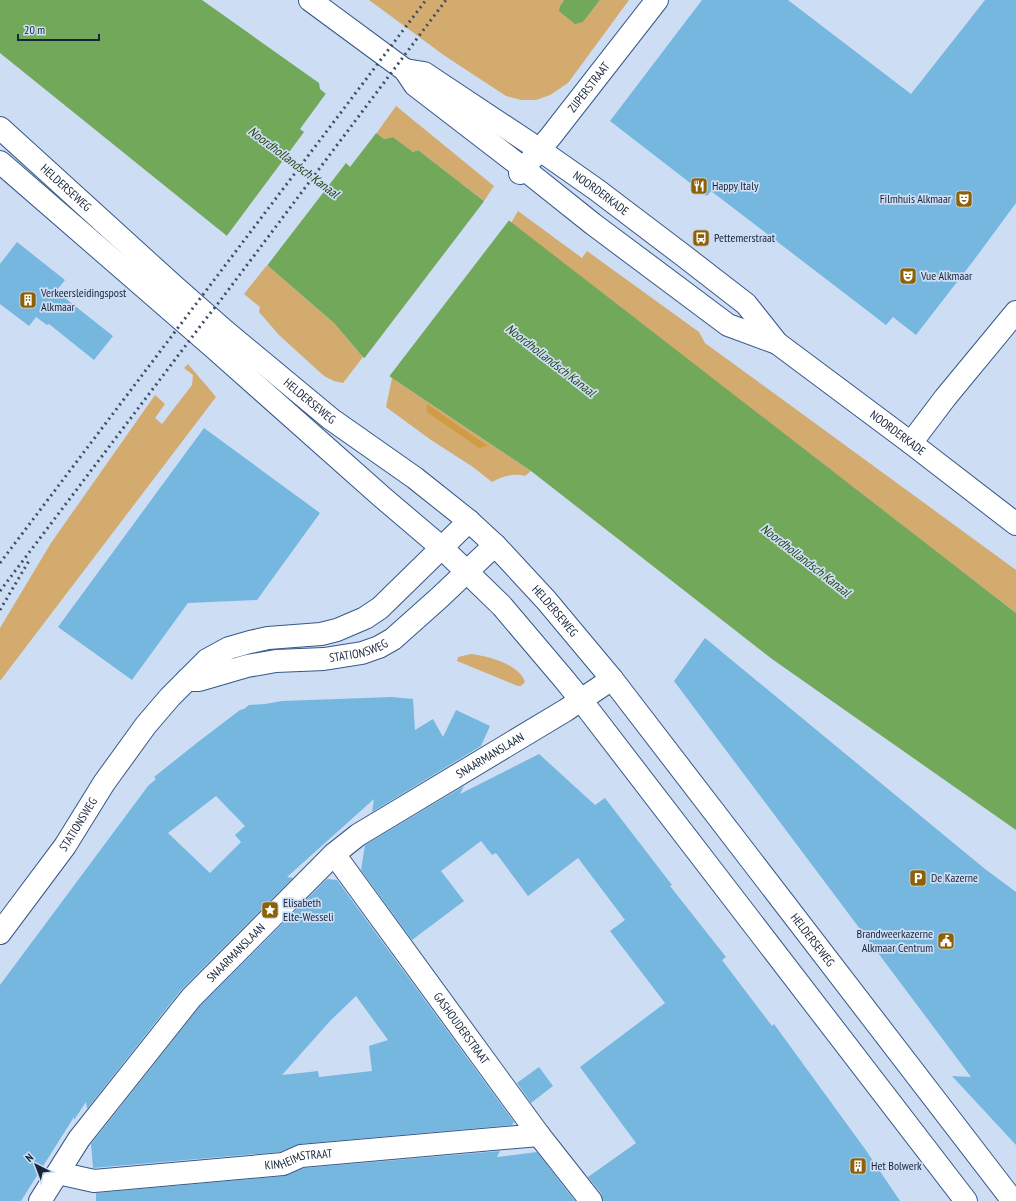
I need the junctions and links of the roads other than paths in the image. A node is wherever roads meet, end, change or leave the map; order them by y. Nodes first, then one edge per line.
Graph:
1 (310, 0) edge
2 (657, 0) edge
3 (405, 70) junction
4 (0, 128) edge
5 (540, 150) junction
6 (0, 162) edge
7 (522, 171) junction
8 (1016, 312) edge
9 (777, 343) junction
10 (911, 444) junction
11 (469, 521) junction
12 (1016, 524) edge
13 (495, 546) junction
14 (442, 548) junction
15 (468, 572) junction
16 (187, 680) junction
17 (612, 680) junction
18 (573, 705) junction
19 (334, 854) junction
20 (0, 932) edge
21 (539, 1135) junction
22 (58, 1173) junction
23 (40, 1201) edge
24 (591, 1201) edge
25 (966, 1201) edge
26 (1013, 1201) edge

1 - 3 main road, NOORDERKADE
2 - 5 main road, ZIJPERSTRAAT
3 - 5 main road, NOORDERKADE
3 - 7 main road, NOORDERKADE
4 - 11 main road, HELDERSEWEG
5 - 7 main road, ZIJPERSTRAAT
5 - 9 main road, NOORDERKADE
6 - 14 main road, HELDERSEWEG
7 - 9 main road, NOORDERKADE
8 - 10 main road
9 - 10 main road, NOORDERKADE
10 - 12 main road, NOORDERKADE
11 - 13 main road, HELDERSEWEG
11 - 14 main road, STATIONSWEG
13 - 15 main road, STATIONSWEG
13 - 17 main road, HELDERSEWEG
14 - 15 main road, HELDERSEWEG
14 - 16 main road, STATIONSWEG
15 - 16 main road, STATIONSWEG
15 - 18 main road
16 - 20 main road, STATIONSWEG
17 - 18 main road
17 - 26 main road, HELDERSEWEG
18 - 19 main road, SNAARMANSLAAN
18 - 25 main road
19 - 21 main road, GASHOUDERSTRAAT
19 - 22 main road, SNAARMANSLAAN
21 - 22 main road, KINHEIMSTRAAT
21 - 24 main road, GASHOUDERSTRAAT
22 - 23 main road, SNAARMANSLAAN

